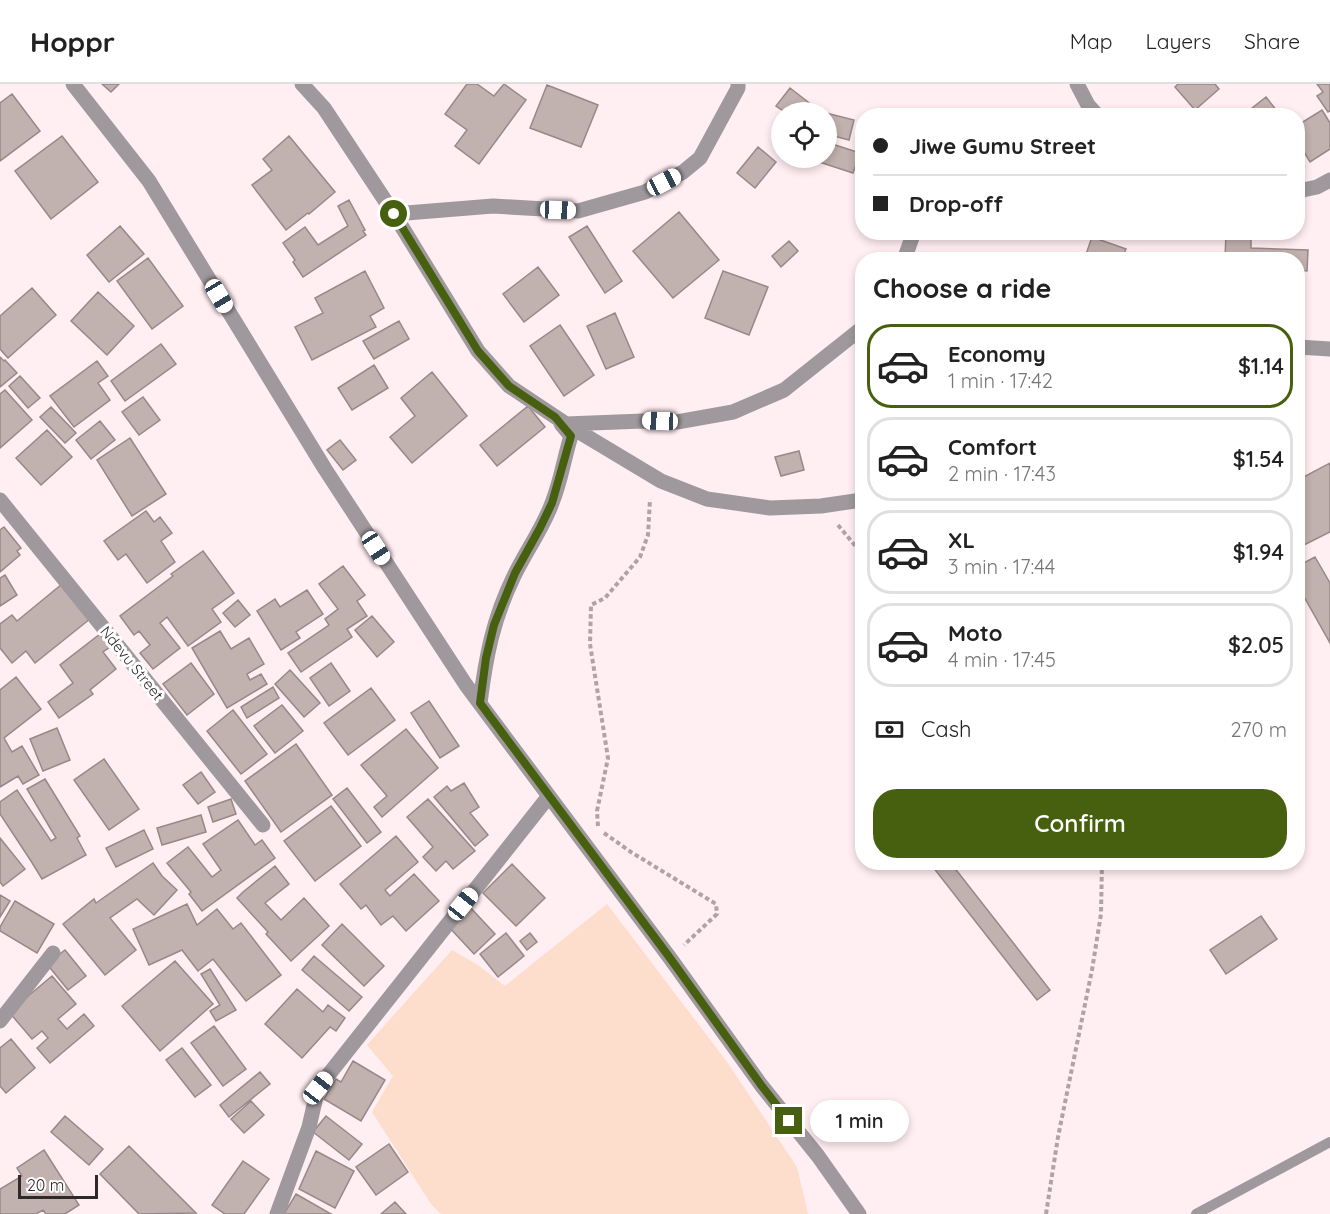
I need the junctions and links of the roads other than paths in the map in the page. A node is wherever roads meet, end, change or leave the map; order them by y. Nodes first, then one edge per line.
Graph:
1 (74, 84) edge
2 (302, 84) edge
3 (738, 84) edge
4 (1077, 84) edge
5 (1091, 108) edge
6 (1330, 180) edge
7 (1305, 190) edge
8 (394, 214) junction
9 (855, 334) edge
10 (1305, 347) edge
11 (1330, 349) edge
12 (561, 421) junction
13 (0, 500) edge
14 (855, 501) edge
15 (480, 703) junction
16 (549, 796) junction
17 (263, 825) dead end
18 (53, 953) dead end
19 (0, 1021) edge
20 (1330, 1142) edge
21 (277, 1214) edge
22 (859, 1214) edge
23 (1196, 1214) edge

1 - 15 street
2 - 8 street
3 - 8 street
4 - 5 street
6 - 7 street
8 - 12 street
9 - 12 street
10 - 11 street
12 - 14 street
12 - 15 street
13 - 17 street, Ndevu Street
15 - 16 street
16 - 21 street
16 - 22 street
18 - 19 street
20 - 23 lane

